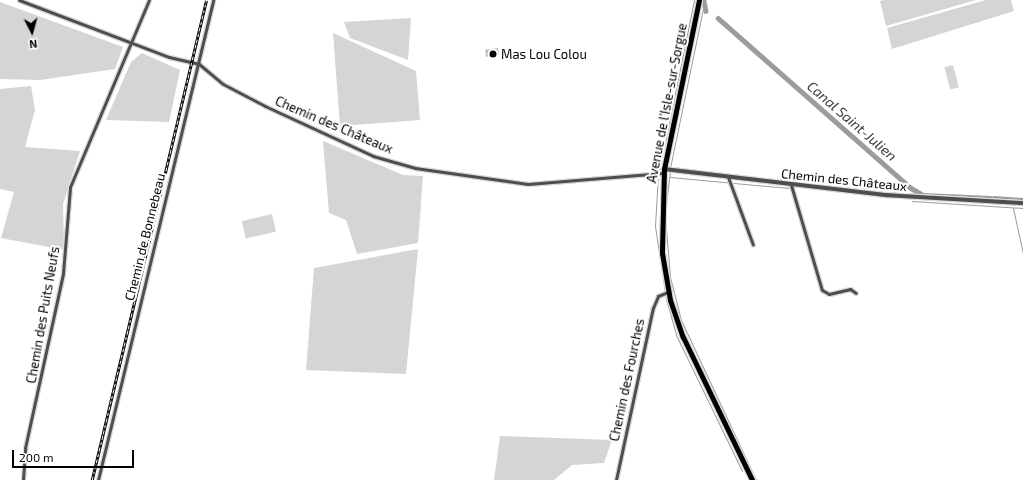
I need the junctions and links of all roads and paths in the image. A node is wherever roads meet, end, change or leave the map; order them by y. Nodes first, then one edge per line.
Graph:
1 (19, 0) edge
2 (149, 0) edge
3 (213, 0) edge
4 (700, 0) edge
5 (132, 43) junction
6 (199, 64) junction
7 (663, 171) junction
8 (728, 178) junction
9 (791, 185) junction
10 (1023, 203) edge
11 (753, 245) dead end
12 (668, 292) junction
13 (856, 293) dead end
14 (23, 480) edge
15 (98, 480) edge
16 (616, 480) edge
17 (752, 480) edge

1 - 5 street, Chemin des Châteaux
2 - 5 street, Chemin des Puits Neufs
3 - 6 street, Chemin de Bonnebeau
4 - 7 main road, Avenue de l'Isle-sur-Sorgue
5 - 6 street, Chemin des Châteaux
5 - 14 street, Chemin des Puits Neufs
6 - 7 street, Chemin des Châteaux
6 - 15 street, Chemin de Bonnebeau
7 - 8 street, Chemin des Châteaux
7 - 12 main road, Avenue de l'Isle-sur-Sorgue
8 - 9 street, Chemin des Châteaux
8 - 11 street
9 - 10 street, Chemin des Châteaux
9 - 13 street
12 - 16 street, Chemin des Fourches
12 - 17 main road, Avenue de l'Isle-sur-Sorgue

